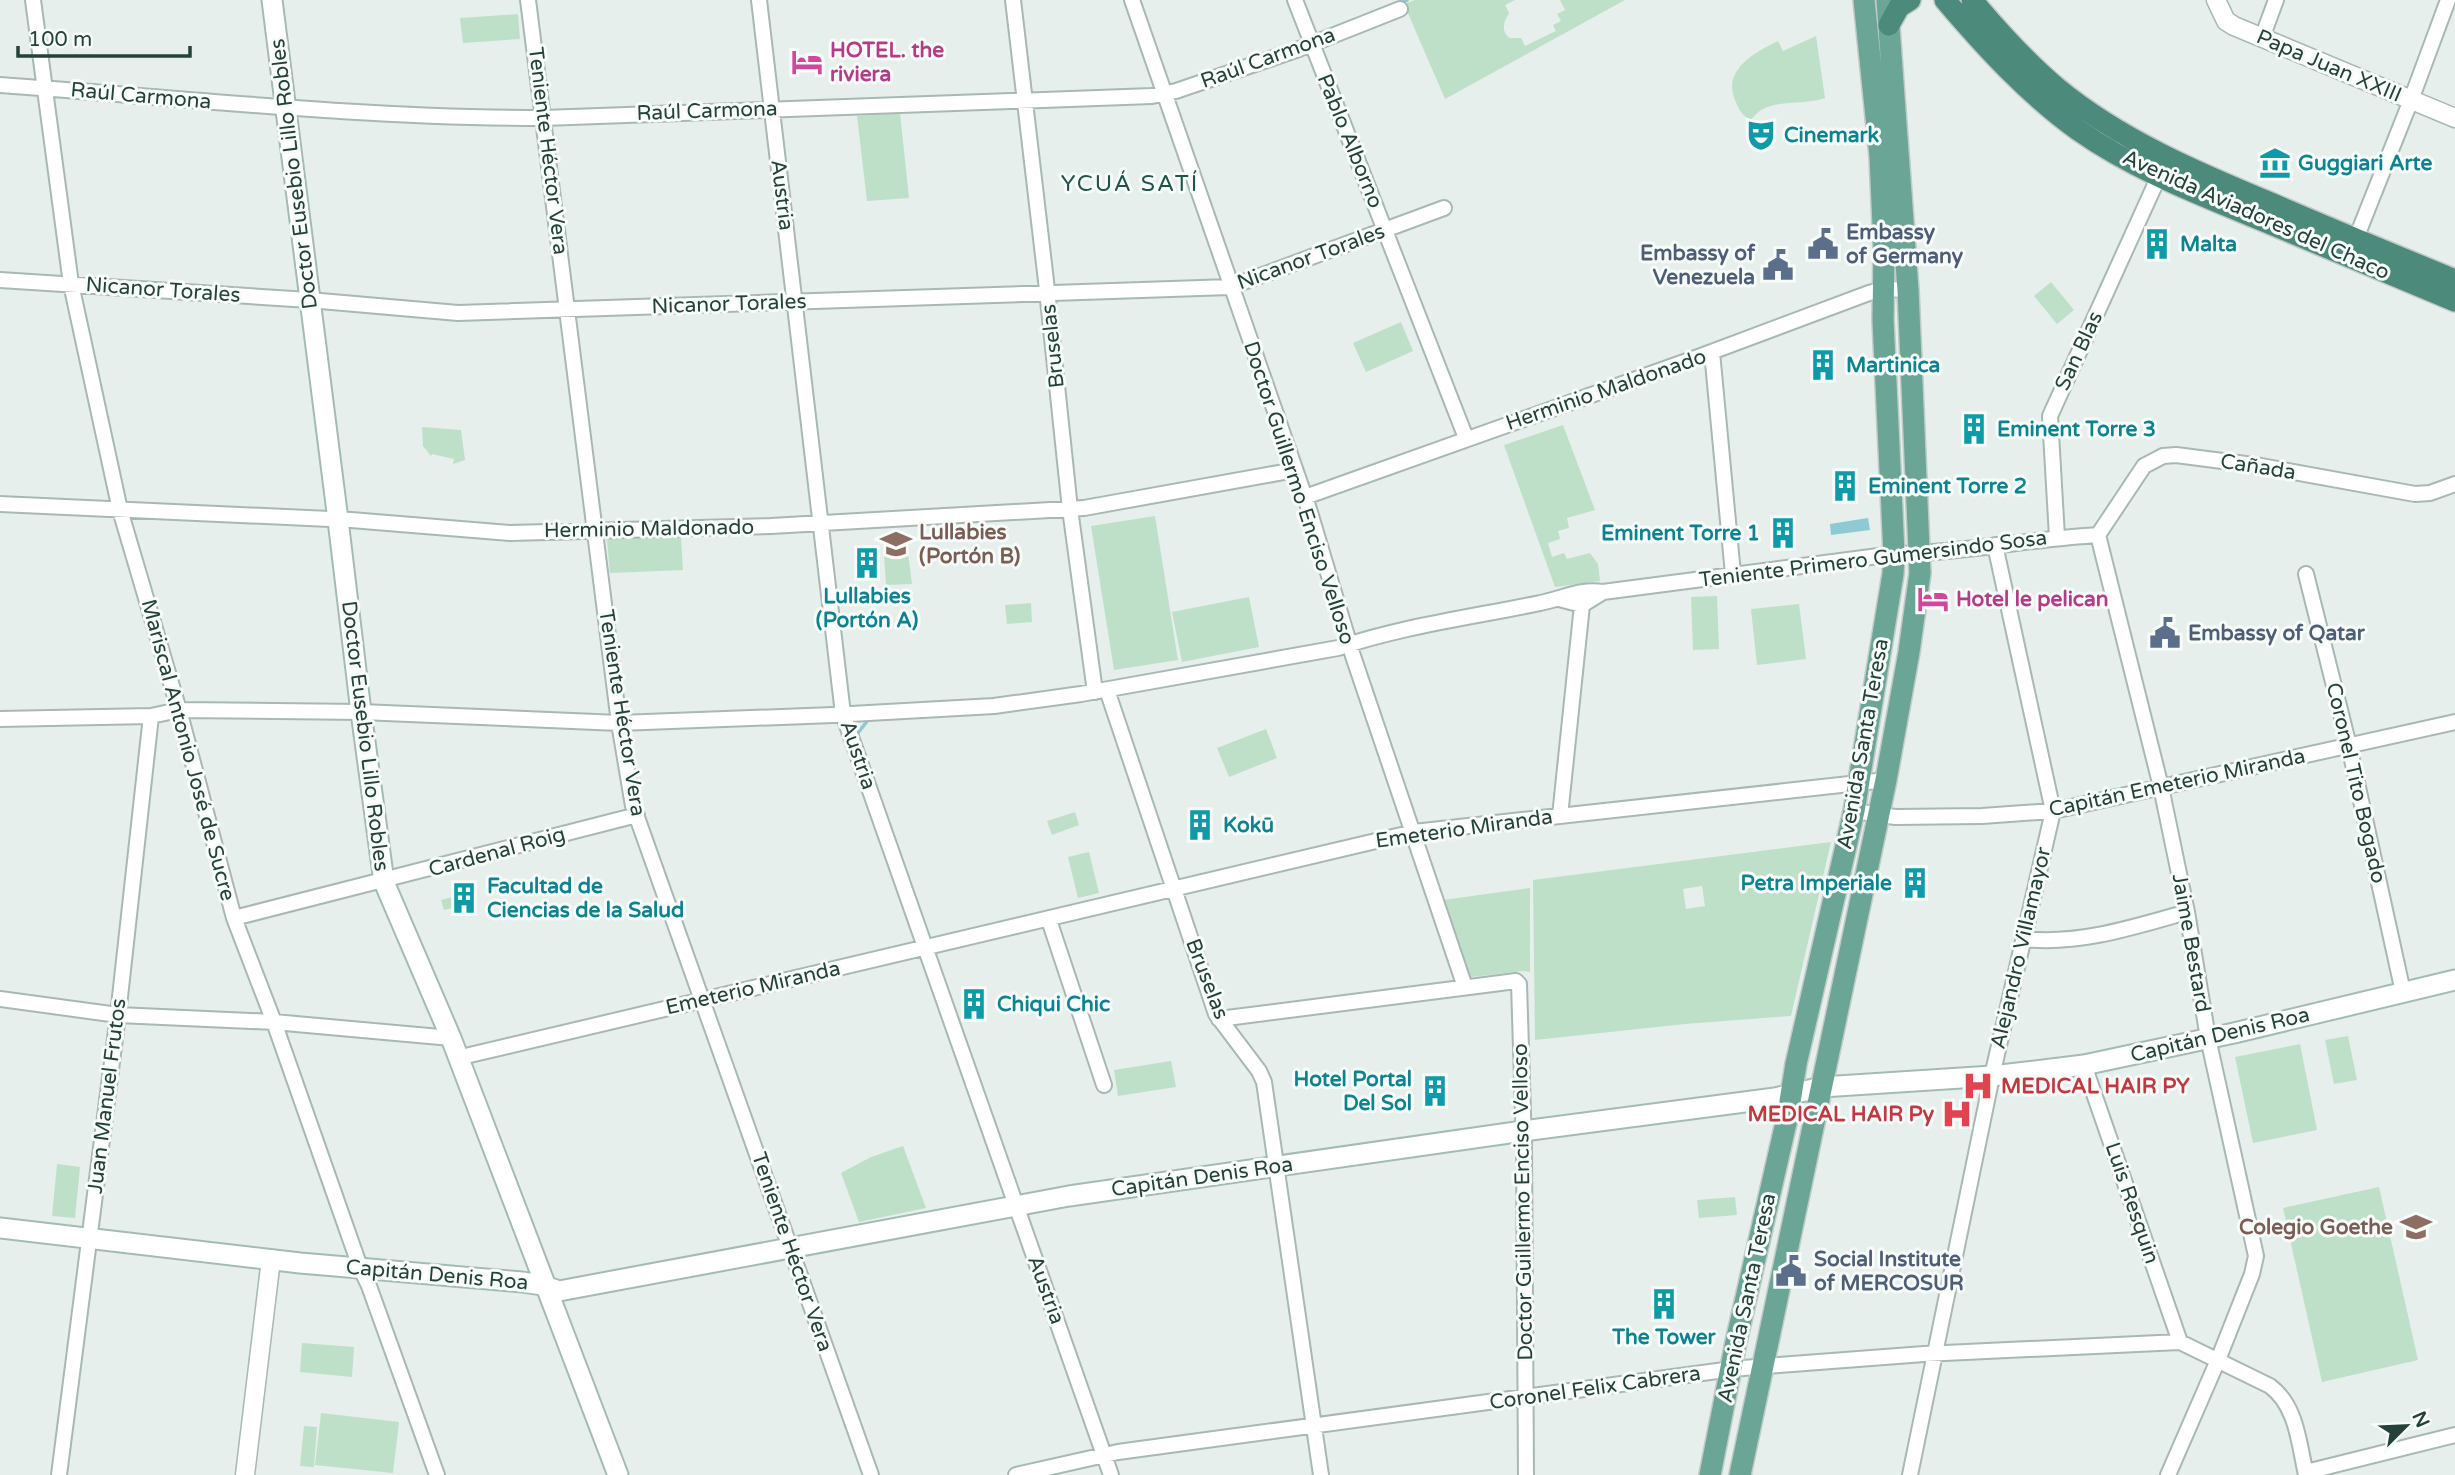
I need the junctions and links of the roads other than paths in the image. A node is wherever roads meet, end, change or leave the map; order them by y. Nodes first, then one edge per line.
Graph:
1 (33, 0) edge
2 (272, 0) edge
3 (528, 0) edge
4 (759, 0) edge
5 (1013, 0) edge
6 (1132, 0) edge
7 (1295, 0) edge
8 (1864, 0) edge
9 (1887, 0) edge
10 (1910, 0) edge
11 (2216, 0) edge
12 (2276, 0) edge
13 (2448, 0) edge
14 (1953, 2) edge
15 (1400, 9) dead end
16 (1889, 25) junction
17 (2262, 38) junction
18 (1312, 44) junction
19 (0, 85) edge
20 (44, 88) junction
21 (1165, 95) junction
22 (1024, 100) junction
23 (2411, 100) junction
24 (771, 108) junction
25 (287, 109) junction
26 (544, 118) junction
27 (2455, 118) edge
28 (2159, 176) junction
29 (1444, 208) dead end
30 (1385, 230) junction
31 (2352, 248) junction
32 (0, 280) edge
33 (2455, 280) edge
34 (71, 284) junction
35 (1230, 287) junction
36 (1884, 289) junction
37 (1908, 290) junction
38 (1047, 293) junction
39 (309, 300) junction
40 (2455, 301) edge
41 (795, 302) junction
42 (568, 310) junction
43 (1712, 352) junction
44 (1466, 439) junction
45 (1295, 470) junction
46 (2455, 484) edge
47 (1305, 497) junction
48 (0, 504) edge
49 (1070, 509) junction
50 (121, 510) junction
51 (338, 520) junction
52 (821, 522) junction
53 (594, 530) junction
54 (2098, 535) junction
55 (2057, 537) junction
56 (1995, 545) junction
57 (1920, 553) junction
58 (1894, 554) junction
59 (1733, 574) junction
60 (2306, 574) dead end
61 (1603, 592) junction
62 (1559, 600) junction
63 (1582, 605) junction
64 (1350, 644) junction
65 (1101, 691) junction
66 (179, 710) junction
67 (360, 712) junction
68 (843, 714) junction
69 (151, 716) junction
70 (0, 719) edge
71 (2455, 722) edge
72 (619, 723) junction
73 (2349, 746) junction
74 (1886, 780) junction
75 (1858, 782) junction
76 (2161, 787) junction
77 (1854, 811) junction
78 (2053, 811) junction
79 (1879, 814) junction
80 (637, 815) junction
81 (1560, 816) junction
82 (1414, 832) junction
83 (384, 881) junction
84 (1176, 890) junction
85 (2187, 912) junction
86 (234, 918) junction
87 (1049, 920) junction
88 (2024, 939) junction
89 (925, 947) junction
90 (2455, 980) edge
91 (1465, 987) junction
92 (2403, 992) junction
93 (0, 999) edge
94 (702, 1000) junction
95 (118, 1014) junction
96 (1219, 1018) junction
97 (274, 1022) junction
98 (451, 1038) junction
99 (2208, 1038) junction
100 (457, 1058) junction
101 (2084, 1065) junction
102 (1992, 1076) junction
103 (1104, 1085) dead end
104 (1822, 1087) junction
105 (1791, 1096) junction
106 (1523, 1131) junction
107 (1277, 1166) junction
108 (1017, 1205) junction
109 (0, 1228) edge
110 (89, 1239) junction
111 (792, 1249) junction
112 (271, 1259) junction
113 (360, 1267) junction
114 (548, 1287) junction
115 (2180, 1342) junction
116 (1934, 1354) junction
117 (2218, 1360) junction
118 (1763, 1366) junction
119 (1732, 1369) junction
120 (1527, 1397) junction
121 (1314, 1426) junction
122 (2455, 1435) edge
123 (1104, 1455) junction
124 (2306, 1474) edge
125 (59, 1475) edge
126 (245, 1475) edge
127 (437, 1475) edge
128 (618, 1475) edge
129 (871, 1475) edge
130 (1016, 1475) edge
131 (1111, 1475) edge
132 (1321, 1475) edge
133 (1526, 1475) edge
134 (1710, 1475) edge
135 (1740, 1475) edge
136 (1910, 1475) edge
137 (2168, 1475) edge

1 - 20 street, Mariscal Antonio José de Sucre
2 - 25 main road, Doctor Eusebio Lillo Robles
3 - 26 street, Teniente Héctor Vera
4 - 24 street, Austria
5 - 22 street, Bruselas
6 - 21 street, Doctor Guillermo Enciso Velloso
7 - 18 street, Pablo Alborno
8 - 36 main road, Avenida Santa Teresa
9 - 16 main road, Avenida Santa Teresa
10 - 16 highway
11 - 17 street, Papa Juan XXIII
12 - 17 street
13 - 23 street
14 - 28 highway, Avenida Aviadores del Chaco
14 - 31 highway, Avenida Aviadores del Chaco
15 - 18 street, Raúl Carmona
16 - 37 main road, Avenida Santa Teresa
17 - 23 street, Papa Juan XXIII
18 - 21 street, Raúl Carmona
18 - 30 street, Pablo Alborno
19 - 20 street, Raúl Carmona
20 - 25 street, Raúl Carmona
20 - 34 street, Mariscal Antonio José de Sucre
21 - 22 street, Raúl Carmona
21 - 35 street, Doctor Guillermo Enciso Velloso
22 - 24 street, Raúl Carmona
22 - 38 street, Bruselas
23 - 27 street, Papa Juan XXIII
23 - 31 street
24 - 26 street, Raúl Carmona
24 - 41 street, Austria
25 - 26 street, Raúl Carmona
25 - 39 main road, Doctor Eusebio Lillo Robles
26 - 42 street, Teniente Héctor Vera
28 - 31 highway, Avenida Aviadores del Chaco
28 - 55 street, San Blas
29 - 30 street, Nicanor Torales
30 - 35 street, Nicanor Torales
30 - 44 street, Pablo Alborno
31 - 33 highway, Avenida Aviadores del Chaco
31 - 40 highway, Avenida Aviadores del Chaco
32 - 34 street, Nicanor Torales
34 - 39 street, Nicanor Torales
34 - 50 street, Mariscal Antonio José de Sucre
35 - 38 street, Nicanor Torales
35 - 45 street, Doctor Guillermo Enciso Velloso
36 - 37 street, Herminio Maldonado
36 - 43 street, Herminio Maldonado
36 - 58 main road, Avenida Santa Teresa
37 - 57 main road, Avenida Santa Teresa
38 - 41 street, Nicanor Torales
38 - 49 street, Bruselas
39 - 42 street, Nicanor Torales
39 - 51 main road, Doctor Eusebio Lillo Robles
41 - 42 street, Nicanor Torales
41 - 52 street, Austria
42 - 53 street, Teniente Héctor Vera
43 - 44 street, Herminio Maldonado
43 - 59 street
44 - 47 street, Herminio Maldonado
45 - 47 street, Doctor Guillermo Enciso Velloso
45 - 49 street, Herminio Maldonado
46 - 54 street, Cañada
47 - 64 street, Doctor Guillermo Enciso Velloso
48 - 50 street, Herminio Maldonado
49 - 52 street, Herminio Maldonado
49 - 65 street, Bruselas
50 - 51 street, Herminio Maldonado
50 - 66 street, Mariscal Antonio José de Sucre
51 - 53 street, Herminio Maldonado
51 - 67 main road, Doctor Eusebio Lillo Robles
52 - 53 street, Herminio Maldonado
52 - 68 street, Austria
53 - 72 street, Teniente Héctor Vera
54 - 55 street, Teniente Primero Gumersindo Sosa
54 - 76 street, Jaime Bestard
55 - 56 street, Teniente Primero Gumersindo Sosa
56 - 57 street, Teniente Primero Gumersindo Sosa
56 - 78 street, Alejandro Villamayor
57 - 58 street, Teniente Primero Gumersindo Sosa
57 - 74 main road, Avenida Santa Teresa
58 - 59 street, Teniente Primero Gumersindo Sosa
58 - 75 main road, Avenida Santa Teresa
59 - 61 street, Teniente Primero Gumersindo Sosa
60 - 73 street, Coronel Tito Bogado
61 - 62 street, Teniente Primero Gumersindo Sosa
61 - 63 street
62 - 63 street
62 - 64 street
63 - 81 street
64 - 65 street
64 - 82 street, Doctor Guillermo Enciso Velloso
65 - 68 street
65 - 84 street, Bruselas
66 - 67 street
66 - 69 street
66 - 86 street, Mariscal Antonio José de Sucre
67 - 72 street
67 - 83 main road, Doctor Eusebio Lillo Robles
68 - 72 street
68 - 89 street, Austria
69 - 70 street
69 - 95 street, Juan Manuel Frutos
71 - 73 street, Capitán Emeterio Miranda
72 - 80 street, Teniente Héctor Vera
73 - 76 street, Capitán Emeterio Miranda
73 - 92 street, Coronel Tito Bogado
74 - 75 street, Emeterio Miranda
74 - 79 main road, Avenida Santa Teresa
75 - 77 main road, Avenida Santa Teresa
75 - 81 street, Emeterio Miranda
76 - 78 street, Capitán Emeterio Miranda
76 - 85 street, Jaime Bestard
77 - 79 street, Capitán Emeterio Miranda
77 - 105 main road, Avenida Santa Teresa
78 - 79 street, Capitán Emeterio Miranda
78 - 88 street, Alejandro Villamayor
79 - 104 main road, Avenida Santa Teresa
80 - 83 street, Cardenal Roig
80 - 94 street, Teniente Héctor Vera
81 - 82 street, Emeterio Miranda
82 - 84 street, Emeterio Miranda
82 - 91 street, Doctor Guillermo Enciso Velloso
83 - 86 street, Cardenal Roig
83 - 98 main road, Doctor Eusebio Lillo Robles
84 - 87 street, Emeterio Miranda
84 - 96 street, Bruselas
85 - 88 street
85 - 99 street, Jaime Bestard
86 - 97 street, Mariscal Antonio José de Sucre
87 - 89 street, Emeterio Miranda
87 - 103 street
88 - 102 street, Alejandro Villamayor
89 - 94 street, Emeterio Miranda
89 - 108 street, Austria
90 - 92 main road, Capitán Denis Roa
91 - 96 street, Doctor Guillermo Enciso Velloso
91 - 106 street, Doctor Guillermo Enciso Velloso
92 - 99 main road, Capitán Denis Roa
93 - 95 street
94 - 100 street, Emeterio Miranda
94 - 111 street, Teniente Héctor Vera
95 - 97 street
95 - 110 street, Juan Manuel Frutos
96 - 107 street, Bruselas
97 - 98 street
97 - 113 street, Mariscal Antonio José de Sucre
98 - 100 main road, Doctor Eusebio Lillo Robles
99 - 101 main road, Capitán Denis Roa
99 - 117 street, Jaime Bestard
100 - 114 main road, Doctor Eusebio Lillo Robles
101 - 102 main road, Capitán Denis Roa
101 - 115 street, Luis Resquin
102 - 104 main road, Capitán Denis Roa
102 - 116 street, Alejandro Villamayor
104 - 105 main road, Capitán Denis Roa
104 - 118 main road, Avenida Santa Teresa
105 - 106 main road, Capitán Denis Roa
105 - 119 main road, Avenida Santa Teresa
106 - 107 main road, Capitán Denis Roa
106 - 120 street, Doctor Guillermo Enciso Velloso
107 - 108 main road, Capitán Denis Roa
107 - 121 street, Bruselas
108 - 111 main road, Capitán Denis Roa
108 - 123 street, Austria
109 - 110 main road, Capitán Denis Roa
110 - 112 main road, Capitán Denis Roa
110 - 125 street, Juan Manuel Frutos
111 - 114 main road, Capitán Denis Roa
111 - 129 street, Teniente Héctor Vera
112 - 113 main road, Capitán Denis Roa
112 - 126 street
113 - 114 main road, Capitán Denis Roa
113 - 127 street, Mariscal Antonio José de Sucre
114 - 128 main road, Doctor Eusebio Lillo Robles
115 - 116 street, Coronel Felix Cabrera
115 - 117 street, Coronel Felix Cabrera
116 - 118 street, Coronel Felix Cabrera
116 - 136 street, Alejandro Villamayor
117 - 124 street
117 - 137 street, Jaime Bestard
118 - 119 street, Coronel Felix Cabrera
118 - 135 main road, Avenida Santa Teresa
119 - 120 street, Coronel Felix Cabrera
119 - 134 main road, Avenida Santa Teresa
120 - 121 street, Coronel Felix Cabrera
120 - 133 street, Doctor Guillermo Enciso Velloso
121 - 123 street, Coronel Felix Cabrera
121 - 132 street, Bruselas
122 - 124 street
123 - 130 street, Coronel Felix Cabrera
123 - 131 street, Austria

